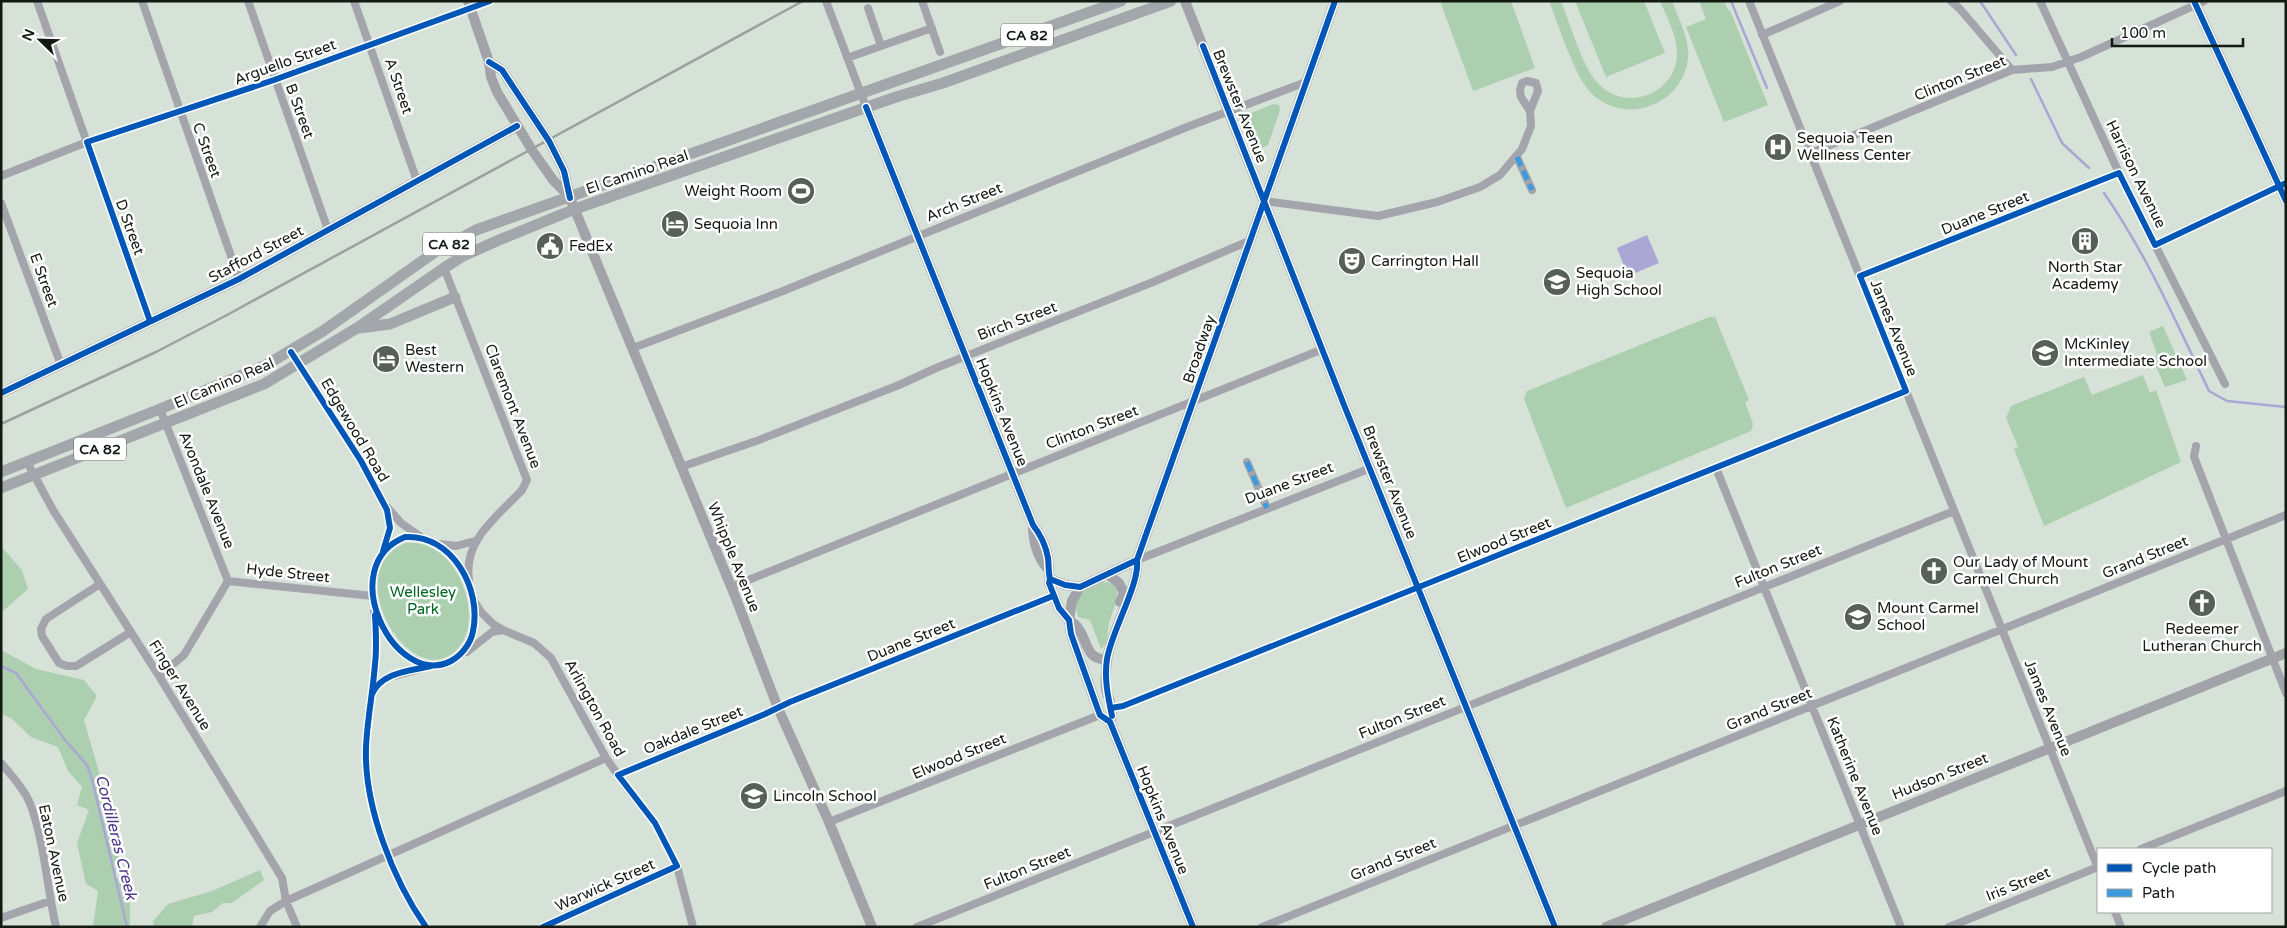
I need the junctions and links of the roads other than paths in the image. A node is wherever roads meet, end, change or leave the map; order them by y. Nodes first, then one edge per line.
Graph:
1 (37, 1) edge
2 (142, 1) edge
3 (248, 1) edge
4 (354, 1) edge
5 (490, 1) edge
6 (826, 1) edge
7 (922, 1) edge
8 (1121, 1) edge
9 (1171, 1) edge
10 (1185, 1) edge
11 (1335, 1) edge
12 (1749, 1) edge
13 (1840, 1) edge
14 (1951, 1) edge
15 (2040, 1) edge
16 (2198, 3) edge
17 (470, 5) edge
18 (868, 8) dead end
19 (932, 28) junction
20 (1762, 35) junction
21 (370, 45) junction
22 (881, 46) junction
23 (940, 52) dead end
24 (847, 58) junction
25 (489, 62) junction
26 (2068, 62) junction
27 (2012, 70) junction
28 (274, 80) junction
29 (1306, 82) junction
30 (861, 94) junction
31 (866, 108) junction
32 (1530, 110) dead end
33 (1229, 111) junction
34 (179, 112) junction
35 (517, 126) junction
36 (87, 142) junction
37 (1811, 153) junction
38 (1518, 157) junction
39 (2119, 172) junction
40 (1, 176) edge
41 (417, 181) junction
42 (2282, 185) edge
43 (1532, 190) dead end
44 (570, 198) junction
45 (1264, 201) junction
46 (2286, 201) edge
47 (1, 203) edge
48 (575, 209) junction
49 (328, 230) junction
50 (918, 235) junction
51 (1249, 241) junction
52 (2154, 245) junction
53 (444, 268) junction
54 (1860, 276) junction
55 (239, 279) junction
56 (455, 297) junction
57 (150, 321) junction
58 (357, 328) junction
59 (633, 348) junction
60 (1323, 349) junction
61 (291, 352) junction
62 (966, 356) junction
63 (299, 364) junction
64 (61, 366) junction
65 (2225, 384) dead end
66 (1906, 391) junction
67 (1, 393) edge
68 (1194, 401) junction
69 (160, 410) junction
70 (166, 424) junction
71 (2196, 446) dead end
72 (27, 462) junction
73 (1247, 462) dead end
74 (681, 467) junction
75 (1371, 468) junction
76 (1716, 468) junction
77 (1, 472) edge
78 (1012, 473) junction
79 (33, 475) junction
80 (1, 488) edge
81 (382, 500) junction
82 (1267, 508) junction
83 (1954, 511) junction
84 (2286, 515) edge
85 (425, 539) junction
86 (2225, 539) junction
87 (474, 541) junction
88 (435, 543) junction
89 (381, 554) junction
90 (1137, 560) junction
91 (1107, 574) junction
92 (1050, 579) junction
93 (228, 581) junction
94 (100, 584) junction
95 (470, 587) junction
96 (731, 587) junction
97 (1080, 587) junction
98 (1764, 587) junction
99 (1419, 588) junction
100 (1053, 596) junction
101 (373, 598) junction
102 (473, 599) junction
103 (1069, 620) junction
104 (1117, 624) junction
105 (503, 630) junction
106 (2002, 630) junction
107 (131, 632) junction
108 (2286, 654) edge
109 (1107, 659) junction
110 (2272, 659) junction
111 (446, 663) junction
112 (436, 665) junction
113 (159, 676) junction
114 (1090, 685) junction
115 (2286, 693) edge
116 (371, 698) junction
117 (1811, 706) junction
118 (1466, 707) junction
119 (778, 708) junction
120 (1111, 708) junction
121 (1100, 715) junction
122 (1110, 722) junction
123 (2049, 749) junction
124 (606, 758) junction
125 (1, 763) edge
126 (618, 775) junction
127 (2286, 791) edge
128 (829, 822) junction
129 (1860, 825) junction
130 (1514, 826) junction
131 (1154, 832) junction
132 (2144, 848) edge
133 (388, 855) junction
134 (2097, 865) edge
135 (677, 866) junction
136 (2097, 867) edge
137 (50, 900) junction
138 (286, 902) junction
139 (2115, 913) edge
140 (1, 918) edge
141 (56, 927) edge
142 (260, 927) edge
143 (298, 927) edge
144 (426, 927) edge
145 (544, 927) edge
146 (693, 927) edge
147 (872, 927) edge
148 (917, 927) edge
149 (1193, 927) edge
150 (1262, 927) edge
151 (1555, 927) edge
152 (1606, 927) edge
153 (1901, 927) edge
154 (1949, 927) edge
155 (2121, 927) edge

1 - 36 street, D Street
2 - 34 street, C Street
3 - 28 street, B Street
4 - 21 street, A Street
5 - 17 street, Arguello Street
6 - 24 street, Hopkins Avenue
7 - 19 street
8 - 30 main road, El Camino Real / CA 82
9 - 31 main road, El Camino Real / CA 82
10 - 33 street, Brewster Avenue
11 - 29 street, Broadway
12 - 20 street, James Avenue
13 - 20 street
14 - 27 street
15 - 26 street, Harrison Avenue
16 - 26 street, Clinton Street
16 - 42 street
17 - 21 street, Arguello Street
17 - 25 street, Whipple Avenue
18 - 22 street
19 - 22 street
19 - 23 street
20 - 37 street, James Avenue
21 - 28 street, Arguello Street
21 - 41 street, A Street
22 - 24 street
24 - 30 street, Hopkins Avenue
25 - 35 street, Whipple Avenue
25 - 44 street, Whipple Avenue
26 - 27 street, Clinton Street
26 - 39 street, Harrison Avenue
27 - 37 street, Clinton Street
28 - 34 street, Arguello Street
28 - 49 street, B Street
29 - 33 street, Arch Street
29 - 45 street, Broadway
30 - 31 street, Hopkins Avenue
30 - 44 main road, El Camino Real / CA 82
31 - 48 main road, El Camino Real / CA 82
31 - 50 street, Hopkins Avenue
32 - 38 street
33 - 45 street, Brewster Avenue
33 - 50 street, Arch Street
34 - 36 street, Arguello Street
34 - 55 street, C Street
35 - 41 street, Stafford Street
35 - 44 street, Whipple Avenue
36 - 40 street, Arguello Street
36 - 57 street, D Street
37 - 54 street, James Avenue
38 - 43 street
38 - 45 street
39 - 52 street, Harrison Avenue
39 - 54 street, Duane Street
41 - 49 street, Stafford Street
42 - 46 street
42 - 52 street
44 - 48 street, Whipple Avenue
44 - 61 main road, El Camino Real / CA 82
45 - 51 street, Broadway
45 - 60 street, Brewster Avenue
47 - 64 street, E Street
48 - 53 main road, El Camino Real / CA 82
48 - 59 street, Whipple Avenue
49 - 55 street, Stafford Street
50 - 59 street, Arch Street
50 - 62 street, Hopkins Avenue
51 - 62 street, Birch Street
51 - 68 street, Broadway
52 - 65 street, Harrison Avenue
53 - 56 street, Claremont Avenue
53 - 58 main road, El Camino Real / CA 82
54 - 66 street, James Avenue
55 - 57 street, Stafford Street
56 - 58 main road
56 - 87 street, Claremont Avenue
57 - 64 street, Stafford Street
58 - 63 main road, El Camino Real / CA 82
59 - 74 street, Whipple Avenue
60 - 68 street, Clinton Street
60 - 75 street, Brewster Avenue
61 - 63 street, Edgewood Road
61 - 69 main road, El Camino Real / CA 82
62 - 74 street, Birch Street
62 - 78 street, Hopkins Avenue
63 - 70 main road, El Camino Real / CA 82
63 - 81 street, Edgewood Road
64 - 67 street, Stafford Street
66 - 76 street, Elwood Street
66 - 83 street, James Avenue
68 - 78 street, Clinton Street
68 - 90 street, Broadway
69 - 70 street, Avondale Avenue
69 - 72 main road, El Camino Real / CA 82
70 - 79 main road, El Camino Real / CA 82
70 - 93 street, Avondale Avenue
71 - 86 street
72 - 77 main road, El Camino Real / CA 82
72 - 79 street, Finger Avenue
73 - 82 street
74 - 96 street, Whipple Avenue
75 - 82 street, Duane Street
75 - 99 street, Brewster Avenue
76 - 98 street, Katherine Avenue
76 - 99 street, Elwood Street
78 - 92 street, Hopkins Avenue
78 - 96 street, Clinton Street
79 - 80 main road, El Camino Real / CA 82
79 - 94 street, Finger Avenue
81 - 85 street, Edgewood Road
81 - 89 street, Edgewood Road
82 - 90 street, Duane Street
83 - 98 street, Fulton Street
83 - 106 street, James Avenue
84 - 86 street, Grand Street
85 - 88 street
85 - 89 street
86 - 106 street, Grand Street
86 - 110 street
87 - 88 street
87 - 95 street, Claremont Avenue
88 - 95 street
89 - 101 street
90 - 91 street, Duane Street
90 - 104 street, Broadway
91 - 97 street, Duane Street
91 - 104 street
92 - 97 street
92 - 100 street, Hopkins Avenue
93 - 101 street, Hyde Street
93 - 113 street, Hyde Street
94 - 107 street, Finger Avenue
94 - 107 street
95 - 102 street
96 - 119 street, Whipple Avenue
97 - 103 street
98 - 117 street, Katherine Avenue
98 - 118 street, Fulton Street
99 - 118 street, Brewster Avenue
99 - 120 street, Elwood Street
100 - 103 street, Hopkins Avenue
100 - 119 street, Duane Street
101 - 112 street
101 - 116 street
102 - 105 street, Arlington Road
102 - 111 street
103 - 109 street, Hopkins Avenue
103 - 114 street, Hopkins Avenue
104 - 109 street, Broadway
105 - 111 street
105 - 124 street, Arlington Road
106 - 117 street, Grand Street
106 - 123 street, James Avenue
107 - 113 street, Finger Avenue
108 - 110 street, Hudson Street
109 - 120 street, Broadway
110 - 115 street
110 - 123 street, Hudson Street
111 - 112 street
112 - 116 street
113 - 138 street, Finger Avenue
114 - 120 street
114 - 121 street, Hopkins Avenue
116 - 133 street
117 - 129 street, Katherine Avenue
117 - 130 street, Grand Street
118 - 130 street, Brewster Avenue
118 - 131 street, Fulton Street
119 - 126 street, Oakdale Street
119 - 128 street, Whipple Avenue
120 - 122 street, Hopkins Avenue
121 - 122 street
121 - 128 street, Elwood Street
122 - 131 street, Hopkins Avenue
123 - 129 street, Hudson Street
123 - 134 street, James Avenue
124 - 126 street, Arlington Road
124 - 133 street
125 - 137 street, Eaton Avenue
126 - 135 street, Arlington Road
127 - 132 street
128 - 147 street, Whipple Avenue
129 - 152 street, Hudson Street
129 - 153 street, Katherine Avenue
130 - 150 street, Grand Street
130 - 151 street, Brewster Avenue
131 - 148 street, Fulton Street
131 - 149 street, Hopkins Avenue
133 - 138 street
133 - 144 street
135 - 145 street, Warwick Street
135 - 146 street, Arlington Road
136 - 154 street, Iris Street
137 - 140 street
137 - 141 street, Eaton Avenue
138 - 142 street
138 - 143 street, Finger Avenue
139 - 155 street

